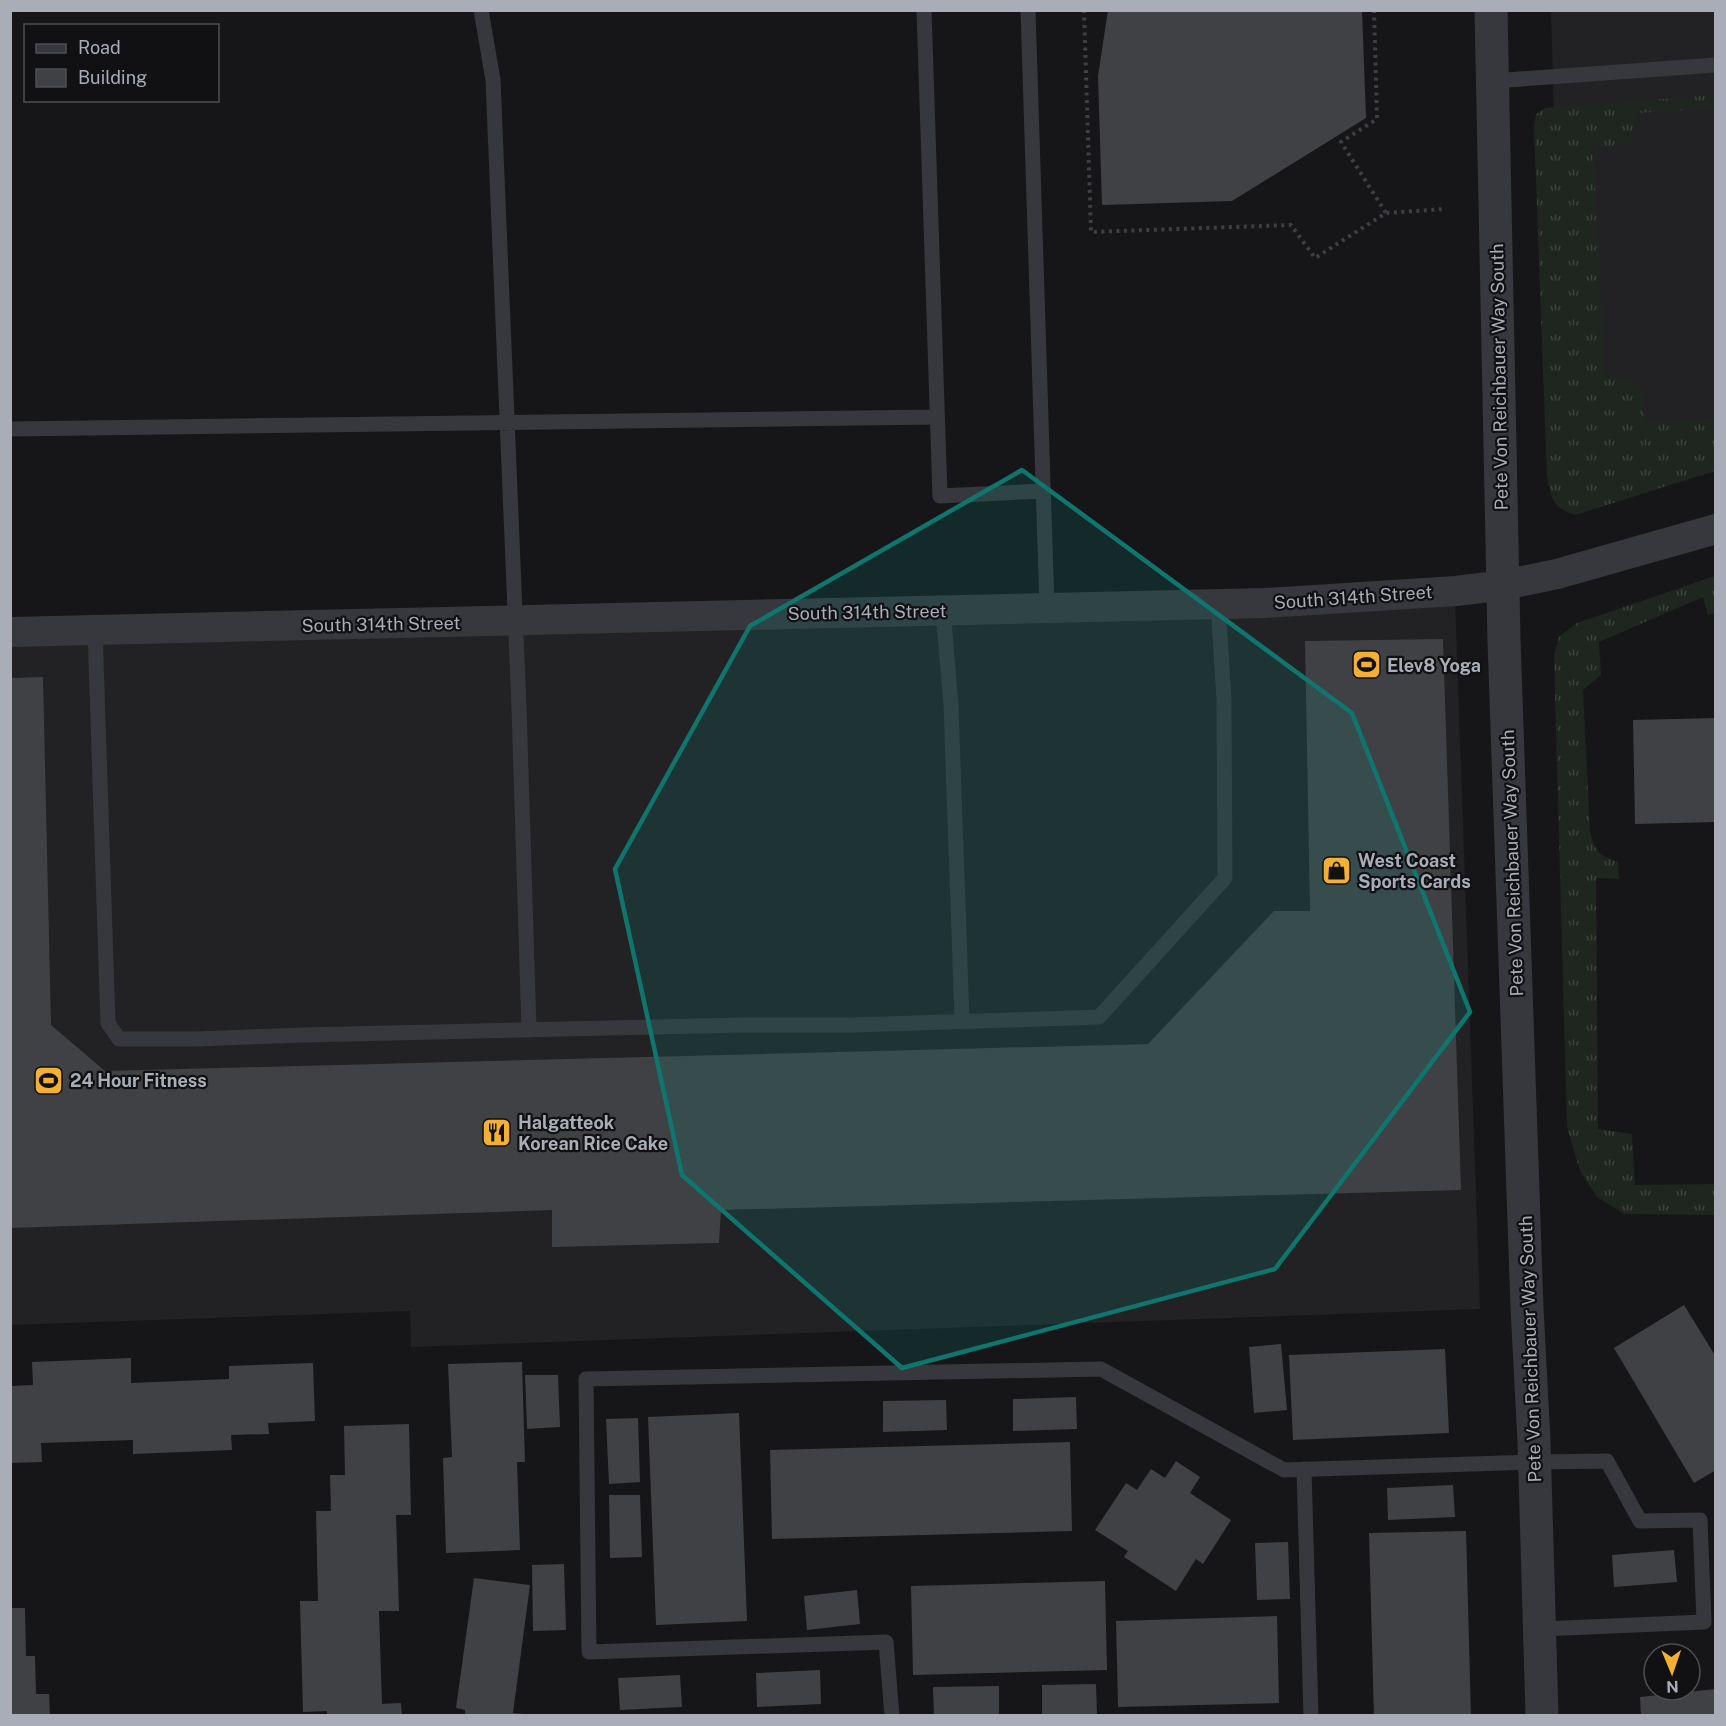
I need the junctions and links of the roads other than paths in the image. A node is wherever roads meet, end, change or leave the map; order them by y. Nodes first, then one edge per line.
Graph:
1 (482, 10) edge
2 (924, 10) edge
3 (1029, 10) edge
4 (1491, 10) edge
5 (1716, 65) edge
6 (1493, 81) junction
7 (937, 417) junction
8 (507, 423) junction
9 (10, 429) edge
10 (1043, 491) junction
11 (1716, 529) edge
12 (1504, 585) junction
13 (1218, 604) junction
14 (1047, 608) junction
15 (943, 611) junction
16 (514, 621) junction
17 (94, 630) junction
18 (10, 632) edge
19 (962, 1020) junction
20 (529, 1030) junction
21 (1535, 1462) junction
22 (1304, 1469) junction
23 (1540, 1629) junction
24 (892, 1716) edge
25 (1311, 1716) edge
26 (1542, 1716) edge

1 - 8 lane
2 - 7 lane
3 - 10 lane
4 - 6 street, Pete Von Reichbauer Way South
5 - 6 lane
6 - 12 street, Pete Von Reichbauer Way South
7 - 8 lane
7 - 10 lane
8 - 9 lane
8 - 16 lane
10 - 14 lane
11 - 12 street, South 314th Street
12 - 13 street, South 314th Street
12 - 21 street, Pete Von Reichbauer Way South
13 - 14 street, South 314th Street
13 - 19 lane
14 - 15 street, South 314th Street
15 - 16 street, South 314th Street
15 - 19 lane
16 - 17 street, South 314th Street
16 - 20 lane
17 - 18 street, South 314th Street
17 - 20 lane
19 - 20 lane
21 - 22 lane
21 - 23 street, Pete Von Reichbauer Way South
21 - 23 lane
22 - 24 lane
22 - 25 lane
23 - 26 street, Pete Von Reichbauer Way South

